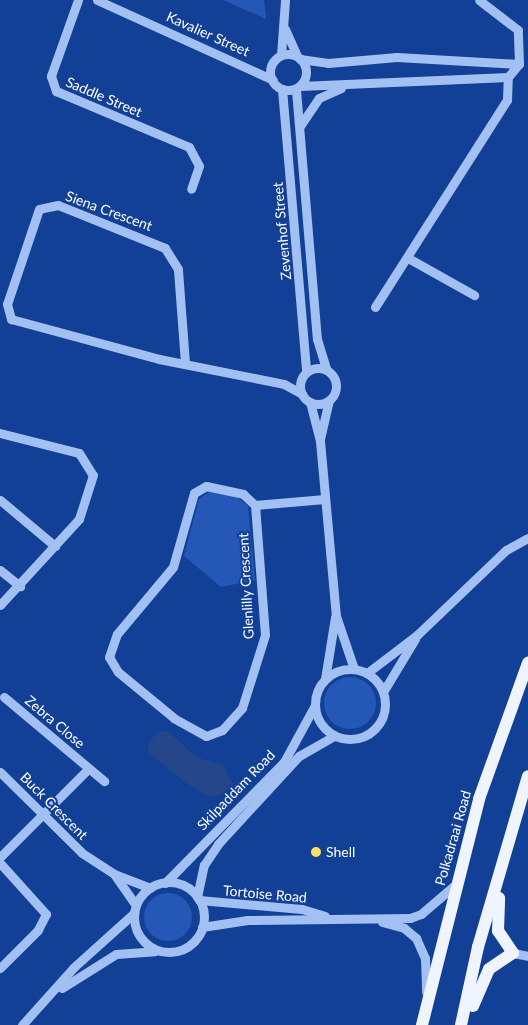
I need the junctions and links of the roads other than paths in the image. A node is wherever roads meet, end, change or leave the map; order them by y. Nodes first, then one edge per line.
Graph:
1 (78, 0) edge
2 (97, 0) edge
3 (285, 0) edge
4 (480, 0) edge
5 (285, 28) junction
6 (281, 55) junction
7 (298, 56) junction
8 (272, 64) junction
9 (519, 64) junction
10 (253, 68) junction
11 (508, 78) junction
12 (273, 80) junction
13 (298, 88) junction
14 (342, 88) junction
15 (282, 89) junction
16 (299, 130) junction
17 (192, 189) dead end
18 (408, 258) junction
19 (474, 295) dead end
20 (374, 307) dead end
21 (184, 363) junction
22 (326, 369) junction
23 (304, 374) junction
24 (284, 384) junction
25 (302, 394) junction
26 (328, 401) junction
27 (310, 402) junction
28 (0, 433) edge
29 (320, 442) junction
30 (325, 499) junction
31 (0, 500) edge
32 (255, 505) junction
33 (528, 538) edge
34 (55, 546) junction
35 (0, 570) edge
36 (20, 586) junction
37 (1, 603) edge
38 (336, 616) junction
39 (417, 635) junction
40 (528, 664) edge
41 (354, 669) junction
42 (368, 673) junction
43 (325, 679) junction
44 (383, 692) junction
45 (4, 697) dead end
46 (314, 707) junction
47 (334, 736) junction
48 (88, 769) junction
49 (0, 772) edge
50 (528, 776) edge
51 (104, 781) dead end
52 (515, 812) junction
53 (42, 815) junction
54 (0, 857) edge
55 (0, 863) edge
56 (114, 874) junction
57 (165, 882) junction
58 (455, 885) junction
59 (150, 888) junction
60 (198, 898) junction
61 (135, 909) junction
62 (328, 917) junction
63 (373, 920) junction
64 (202, 927) junction
65 (158, 951) junction
66 (513, 953) junction
67 (528, 956) edge
68 (0, 968) edge
69 (52, 996) junction
70 (426, 1005) junction
71 (22, 1025) edge
72 (422, 1025) edge
73 (461, 1025) edge
74 (468, 1025) edge

1 - 17 street, Saddle Street
2 - 10 street, Kavalier Street
3 - 5 street
4 - 9 street
5 - 6 street
5 - 7 street
6 - 7 street
6 - 8 street
7 - 9 street
7 - 13 street
8 - 10 street, Kavalier Street
8 - 12 street
9 - 11 street
10 - 12 street, Kavalier Street
11 - 14 street
11 - 18 street
12 - 15 street
13 - 14 street
13 - 15 street
13 - 16 street, Zevenhof Street
14 - 16 street
15 - 23 street, Zevenhof Street
16 - 22 street, Zevenhof Street
18 - 19 street
18 - 20 street
21 - 21 street, Siena Crescent
21 - 24 street, Siena Crescent
22 - 23 street
22 - 26 street, Zevenhof Street
23 - 24 street
23 - 25 street, Zevenhof Street
24 - 25 street, Siena Crescent
25 - 27 street
26 - 27 street
26 - 29 street, Zevenhof Street
27 - 29 street, Zevenhof Street
28 - 34 street
29 - 30 street, Zevenhof Street
30 - 32 street
30 - 38 street, Zevenhof Street
31 - 34 street
32 - 32 street, Glenlilly Crescent
33 - 39 street
34 - 36 street
35 - 36 street
36 - 37 street
38 - 41 street, Zevenhof Street
38 - 43 street, Zevenhof Street
39 - 42 street
39 - 44 street
40 - 58 main road, Polkadraai Road
41 - 42 street
41 - 43 street
42 - 44 street
43 - 46 street
44 - 47 street
45 - 48 street, Zebra Close
46 - 47 street
46 - 57 street, Skilpaddam Road
47 - 60 street, Skilpaddam Road
48 - 51 street, Zebra Close
48 - 53 street, Zebra Close
49 - 53 street, Buck Crescent
50 - 52 main road
52 - 66 main road
52 - 73 main road
53 - 54 street, Zebra Close
53 - 56 street, Buck Crescent
55 - 68 street
56 - 59 street
56 - 61 street
57 - 59 street
57 - 60 street
58 - 63 street, Tortoise Road
58 - 70 main road, Polkadraai Road
59 - 61 street
60 - 62 street, Tortoise Road
60 - 64 street
61 - 65 street
61 - 69 street
62 - 63 street, Tortoise Road
62 - 64 street, Tortoise Road
63 - 70 street, Tortoise Road
64 - 65 street
65 - 69 street
66 - 67 street
66 - 74 main road
69 - 71 street
70 - 72 main road, Polkadraai Road

